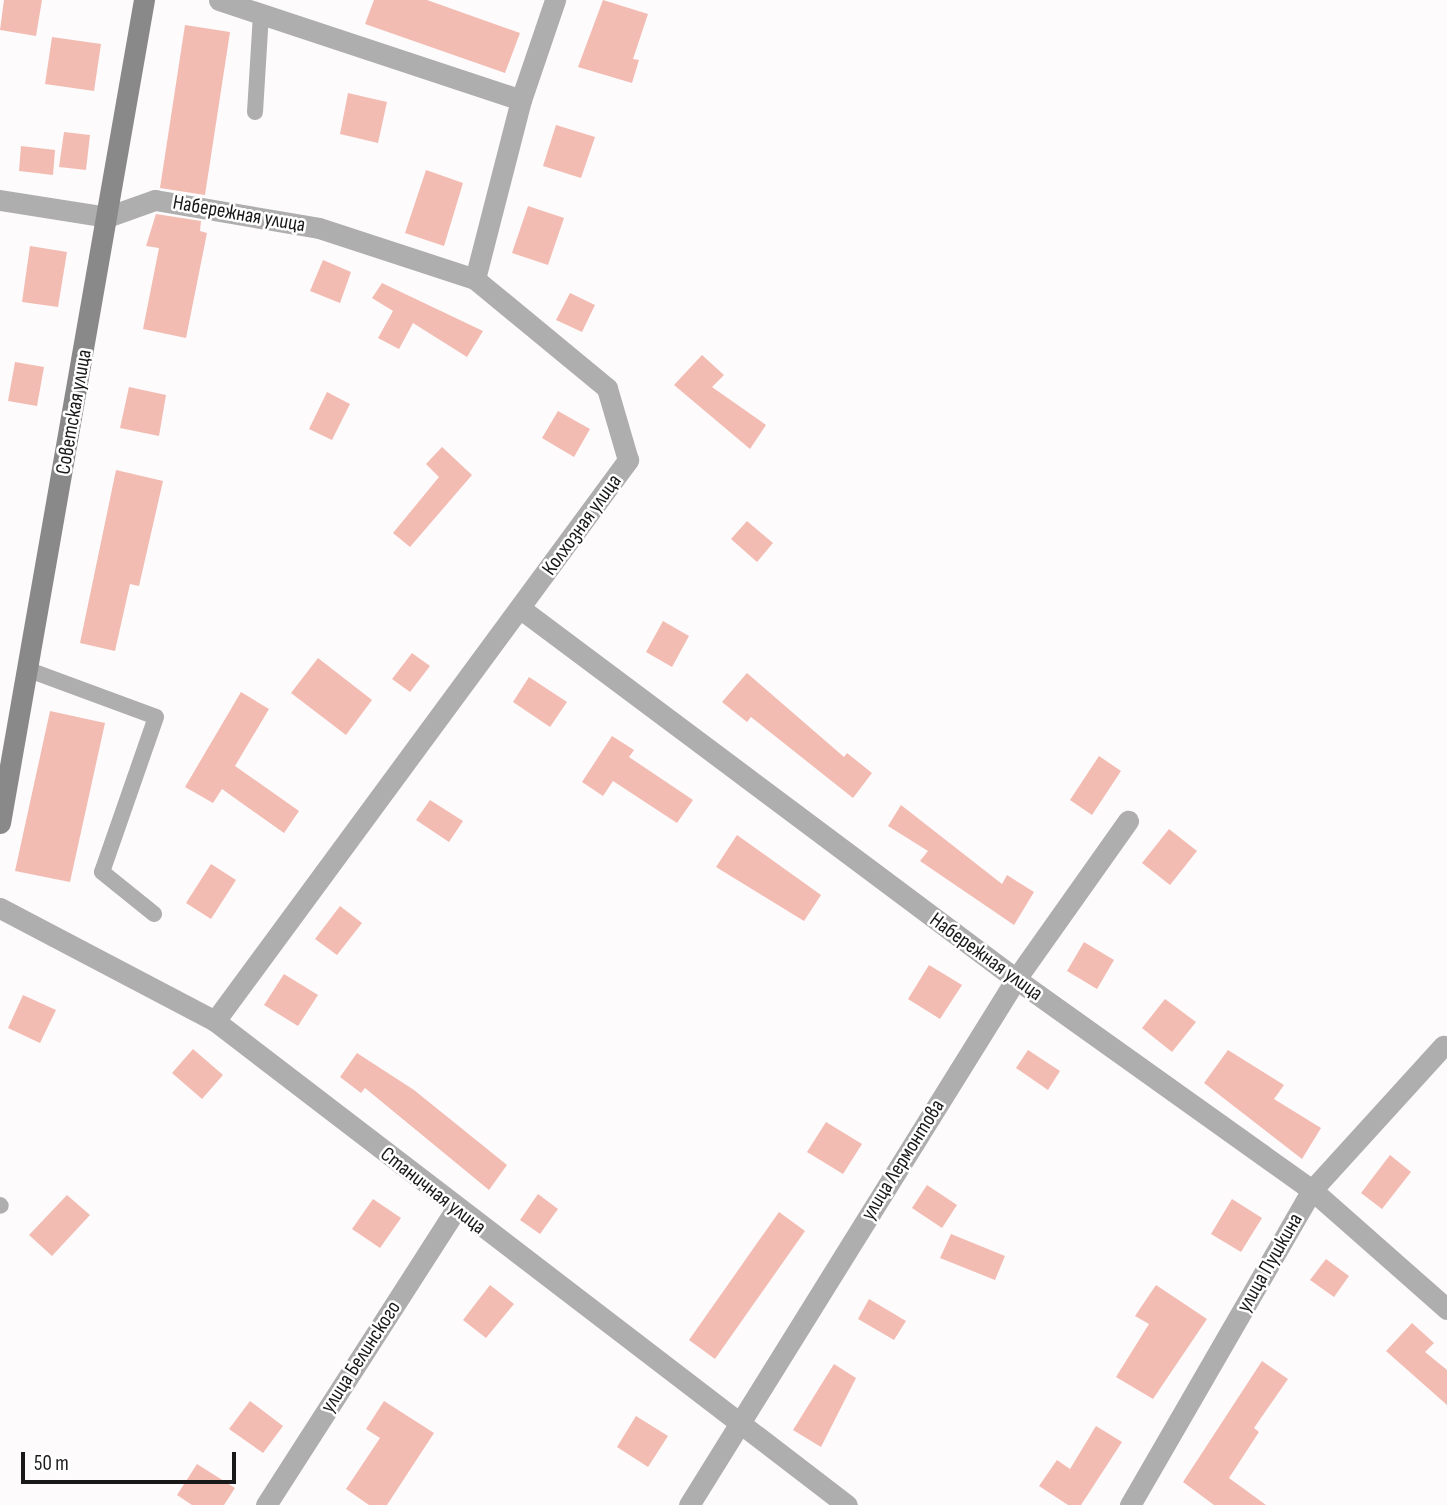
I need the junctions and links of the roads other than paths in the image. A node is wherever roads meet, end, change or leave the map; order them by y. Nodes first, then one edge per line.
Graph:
1 (144, 0) edge
2 (219, 0) edge
3 (555, 0) edge
4 (261, 14) junction
5 (521, 100) junction
6 (254, 112) dead end
7 (0, 200) edge
8 (107, 217) junction
9 (475, 279) junction
10 (521, 609) junction
11 (29, 670) junction
12 (1128, 821) dead end
13 (0, 823) edge
14 (0, 908) edge
15 (154, 914) dead end
16 (1016, 979) junction
17 (215, 1021) junction
18 (1443, 1046) dead end
19 (1312, 1190) junction
20 (456, 1209) junction
21 (1447, 1309) edge
22 (739, 1423) junction
23 (266, 1505) edge
24 (689, 1505) edge
25 (848, 1505) edge
26 (1130, 1505) edge

1 - 8 street, Советская улица
2 - 4 street
3 - 5 street
4 - 5 street
4 - 6 lane
5 - 9 street
7 - 8 street, Набережная улица
8 - 9 street, Набережная улица
8 - 11 street, Советская улица
9 - 10 street, Колхозная улица
10 - 16 street, Набережная улица
10 - 17 street, Колхозная улица
11 - 13 street, Советская улица
11 - 15 lane
12 - 16 street, улица Лермонтова
14 - 17 street, Станичная улица
16 - 19 street, Набережная улица
16 - 22 street, улица Лермонтова
17 - 20 street, Станичная улица
18 - 19 street, улица Пушкина
19 - 21 street, Набережная улица
19 - 26 street, улица Пушкина
20 - 22 street, Станичная улица
20 - 23 street, улица Белинского
22 - 24 street, улица Лермонтова
22 - 25 street, Станичная улица

